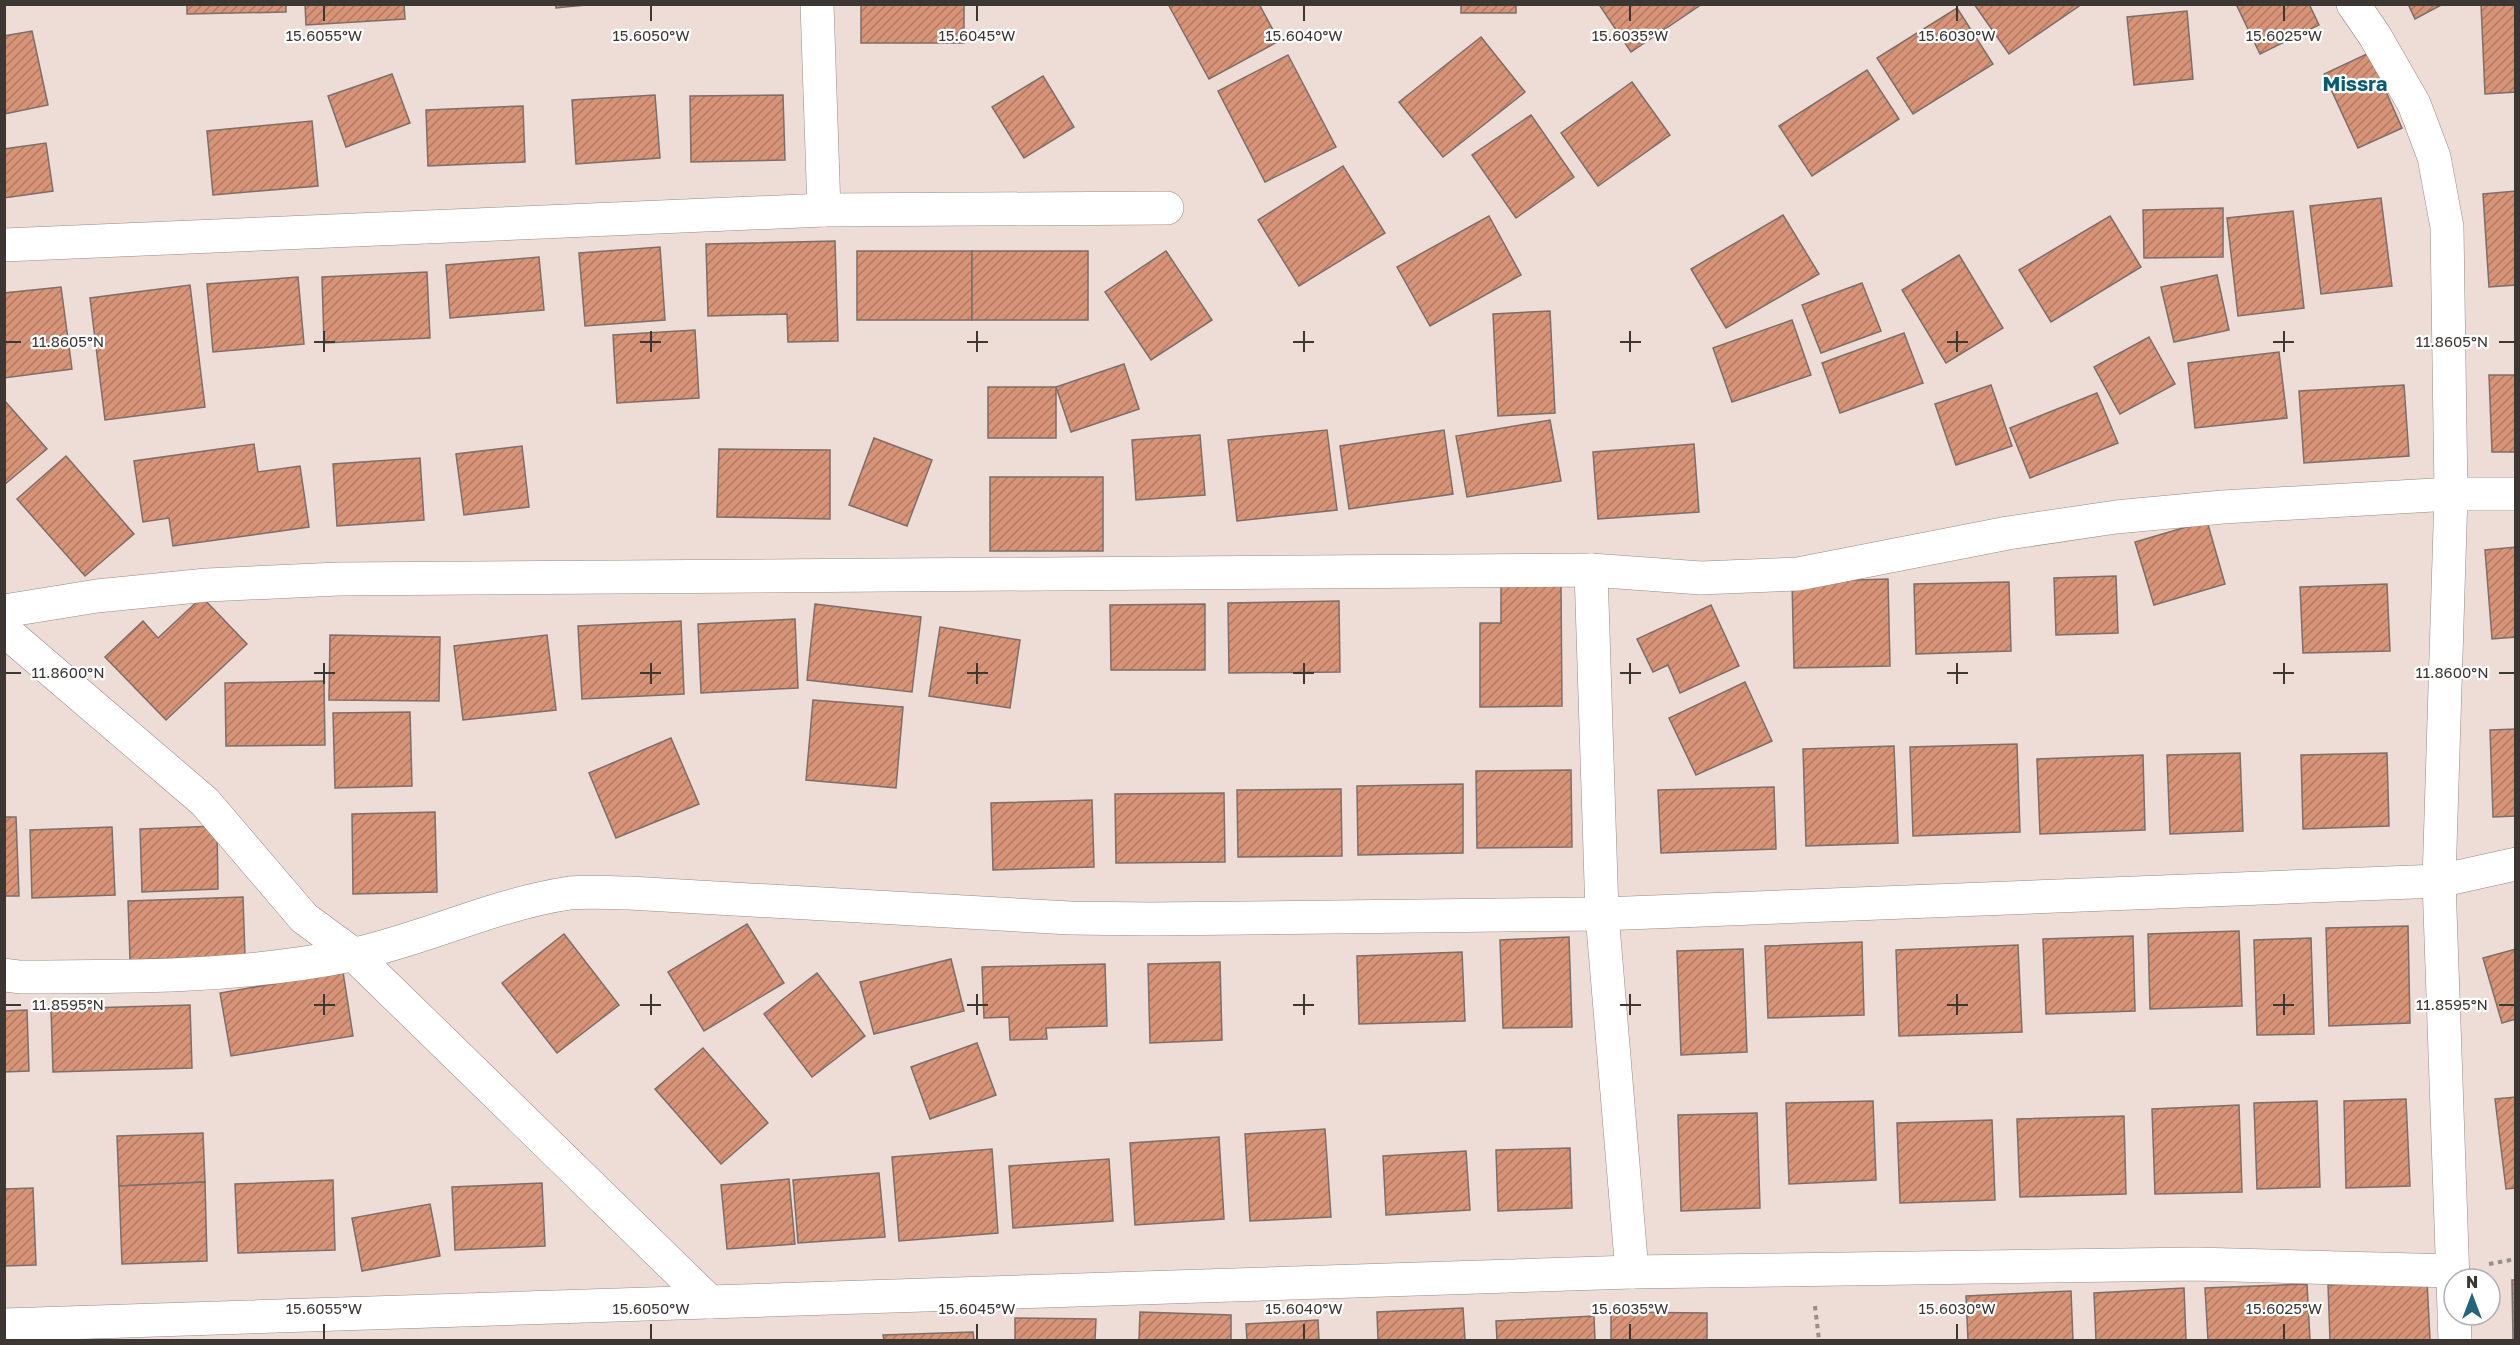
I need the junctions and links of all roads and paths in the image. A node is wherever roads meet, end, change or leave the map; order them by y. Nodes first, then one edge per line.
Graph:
1 (817, 4) edge
2 (2353, 4) edge
3 (1167, 208) dead end
4 (824, 210) junction
5 (4, 245) edge
6 (2451, 494) junction
7 (2516, 494) edge
8 (1591, 570) junction
9 (4, 611) edge
10 (4, 630) edge
11 (2516, 864) edge
12 (2439, 881) junction
13 (1602, 914) junction
14 (353, 954) junction
15 (4, 975) edge
16 (2453, 1267) edge
17 (2442, 1271) edge
18 (1632, 1272) junction
19 (710, 1302) junction
20 (4, 1325) edge

1 - 4 street
2 - 6 street
3 - 4 street
4 - 5 street
6 - 7 street
6 - 8 street
6 - 12 street
8 - 9 street
8 - 13 street
10 - 14 street
11 - 12 street
12 - 13 street
12 - 16 street
13 - 14 street
13 - 18 street
14 - 15 street
14 - 19 street
17 - 18 street
18 - 19 street
19 - 20 street

